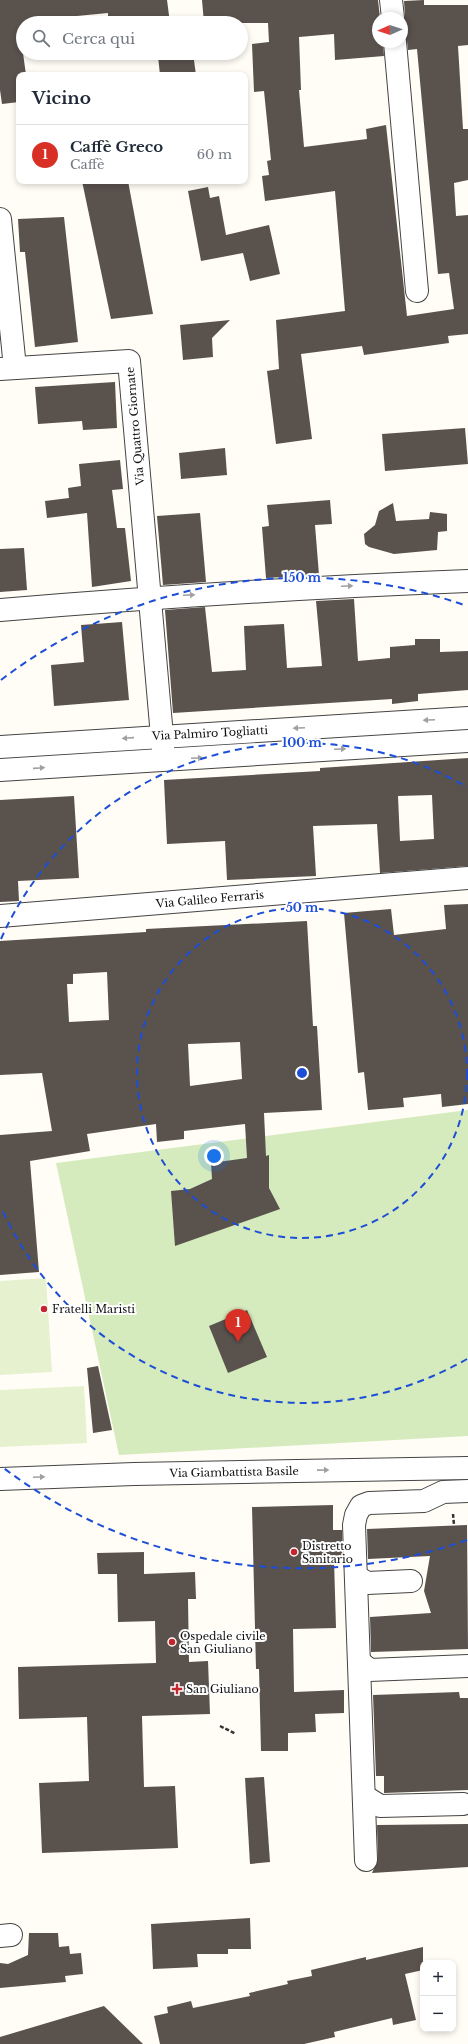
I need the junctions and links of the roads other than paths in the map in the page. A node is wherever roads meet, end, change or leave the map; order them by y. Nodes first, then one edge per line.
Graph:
1 (392, 0) edge
2 (393, 12) edge
3 (396, 48) edge
4 (0, 219) edge
5 (417, 291) dead end
6 (8, 368) edge
7 (468, 581) edge
8 (150, 597) junction
9 (0, 610) edge
10 (468, 718) edge
11 (162, 736) junction
12 (468, 741) edge
13 (0, 747) edge
14 (164, 760) junction
15 (0, 770) edge
16 (468, 878) edge
17 (0, 916) edge
18 (460, 1468) edge
19 (0, 1479) edge
20 (458, 1497) edge
21 (356, 1576) junction
22 (411, 1581) dead end
23 (359, 1662) junction
24 (468, 1666) edge
25 (364, 1796) junction
26 (463, 1804) dead end
27 (366, 1860) dead end

1 - 2 street
3 - 5 street
4 - 6 street
6 - 8 street, Via Quattro Giornate
8 -> 7 street
8 - 9 street
8 - 11 street, Via Quattro Giornate
10 -> 11 street, Via Palmiro Togliatti
11 -> 13 street, Via Palmiro Togliatti
11 - 14 street, Via Quattro Giornate
14 -> 12 street
15 -> 14 street
16 - 17 street, Via Galileo Ferraris
19 -> 18 street, Via Giambattista Basile
18 - 20 street
20 - 21 street
21 - 22 street
21 - 23 street
23 - 24 street
23 - 25 street
25 - 26 street
25 - 27 street

